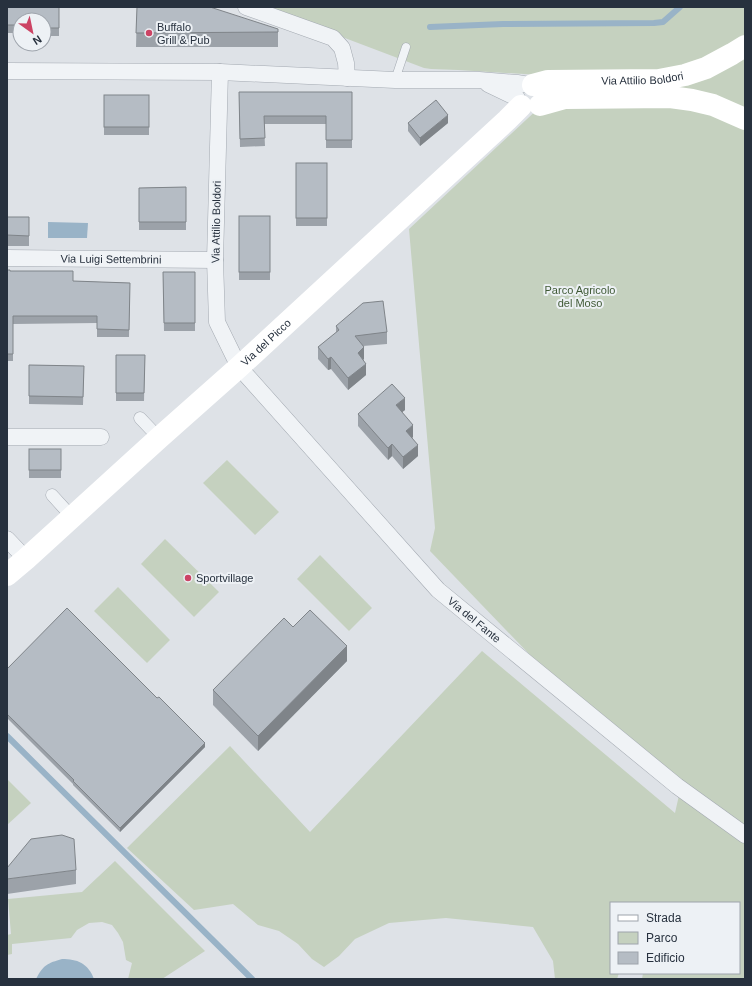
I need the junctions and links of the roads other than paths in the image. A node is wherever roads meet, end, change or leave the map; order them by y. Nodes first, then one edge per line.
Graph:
1 (246, 7) edge
2 (745, 46) edge
3 (406, 47) dead end
4 (7, 71) edge
5 (220, 72) junction
6 (347, 78) junction
7 (395, 80) junction
8 (528, 96) junction
9 (745, 119) edge
10 (7, 258) edge
11 (215, 260) junction
12 (237, 362) junction
13 (140, 418) dead end
14 (7, 437) edge
15 (101, 437) dead end
16 (159, 438) junction
17 (52, 495) dead end
18 (72, 517) junction
19 (7, 539) edge
20 (26, 559) junction
21 (7, 576) edge
22 (745, 835) edge

1 - 6 street
2 - 8 main road, Via Attilio Boldori
3 - 7 lane
4 - 5 street, Via Attilio Boldori
5 - 6 street, Via Attilio Boldori
5 - 11 street, Via Attilio Boldori
6 - 7 street, Via Attilio Boldori
7 - 8 street, Via Attilio Boldori
8 - 9 main road, Via Attilio Boldori
8 - 12 main road, Via del Picco
10 - 11 street, Via Luigi Settembrini
11 - 12 street, Via Attilio Boldori
12 - 16 main road, Via del Picco
12 - 22 street, Via del Fante
13 - 16 street
14 - 15 street
16 - 18 main road, Via del Picco
17 - 18 street
18 - 20 main road, Via del Picco
19 - 20 street
20 - 21 main road, Via del Picco

